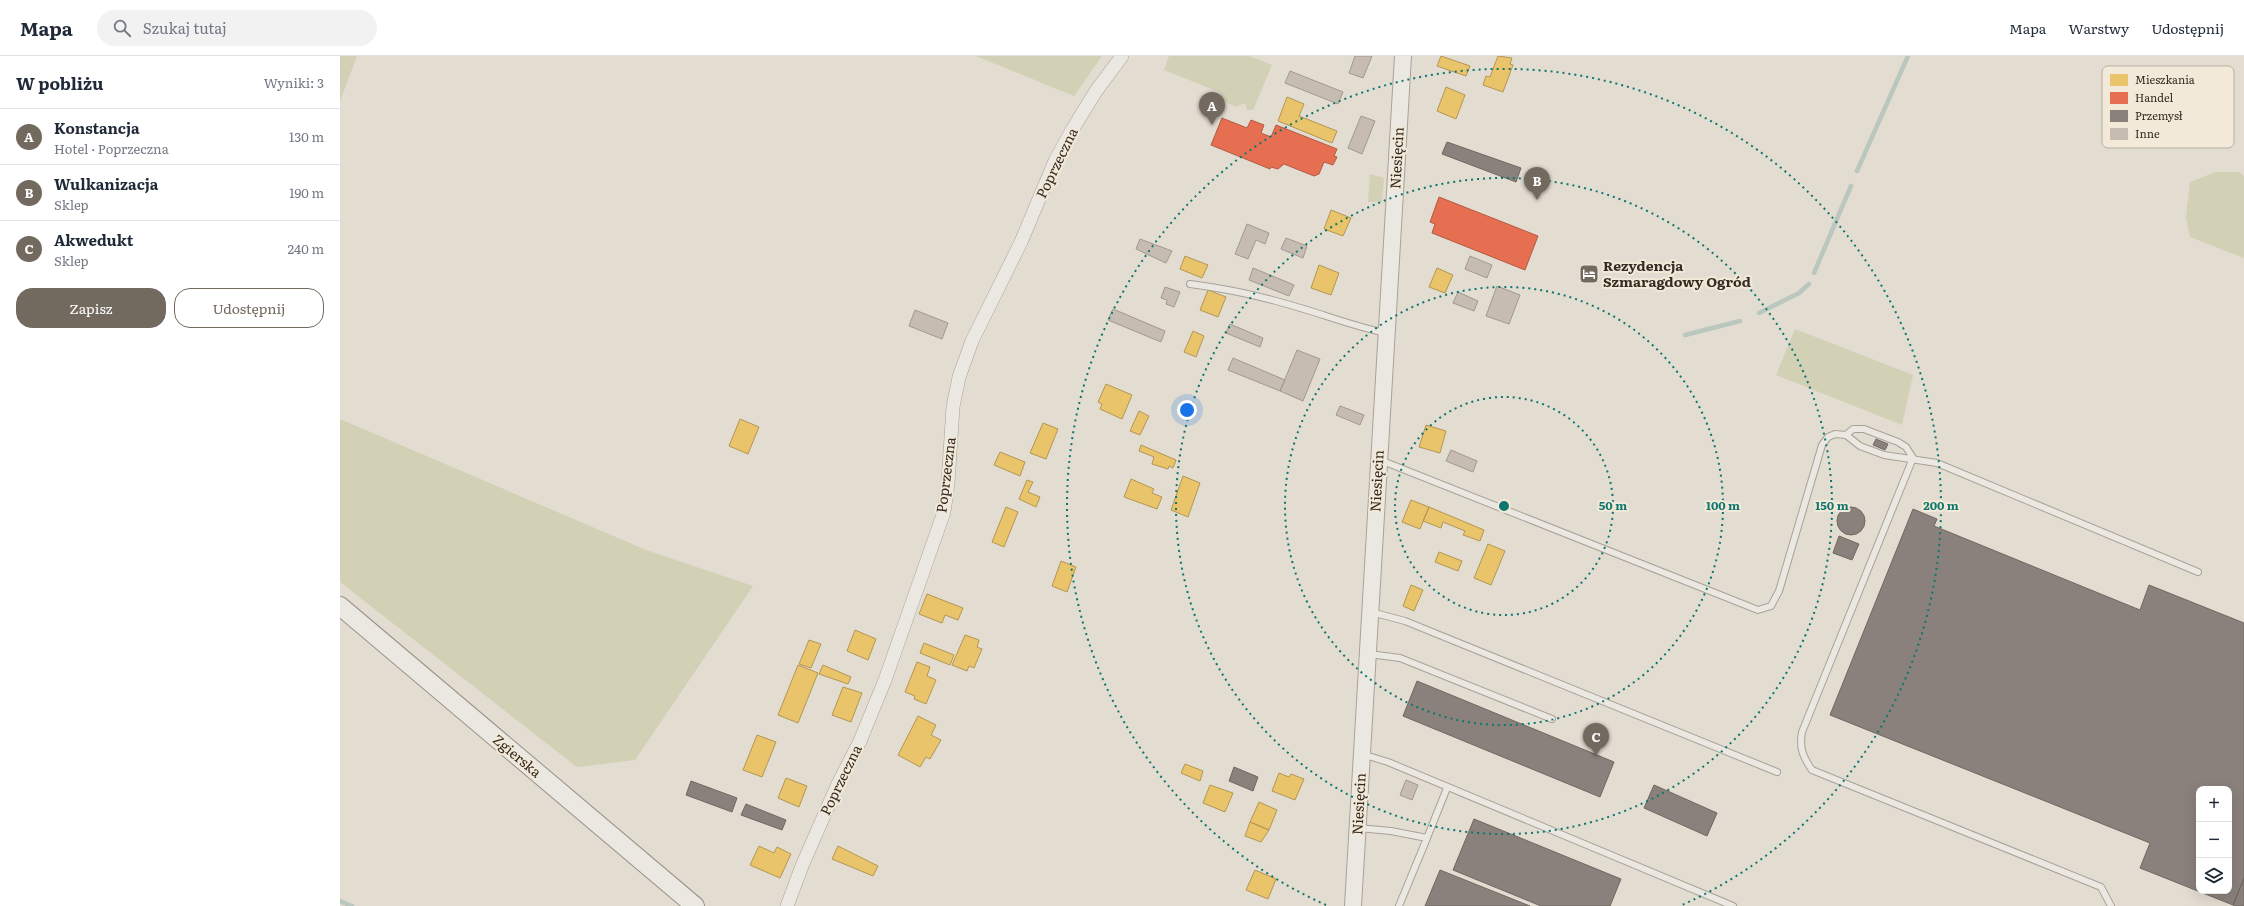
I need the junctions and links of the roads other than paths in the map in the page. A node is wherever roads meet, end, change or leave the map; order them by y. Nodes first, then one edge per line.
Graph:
1 (1122, 56) edge
2 (1403, 56) edge
3 (1190, 284) dead end
4 (1386, 333) junction
5 (1846, 435) junction
6 (1913, 458) junction
7 (1379, 459) junction
8 (2198, 572) dead end
9 (340, 606) edge
10 (1368, 612) junction
11 (1367, 654) junction
12 (1552, 718) dead end
13 (1362, 754) junction
14 (1777, 772) dead end
15 (1447, 788) junction
16 (1357, 828) junction
17 (1426, 838) junction
18 (695, 906) edge
19 (787, 906) edge
20 (1353, 906) edge
21 (1399, 906) edge
22 (1733, 906) edge
23 (2111, 906) edge

1 - 19 street, Poprzeczna
2 - 4 street, Niesięcin
3 - 4 lane
4 - 7 street, Niesięcin
5 - 6 lane
5 - 6 lane
5 - 7 lane
6 - 8 lane
6 - 23 lane
7 - 10 street, Niesięcin
9 - 18 main road, Zgierska
10 - 11 street, Niesięcin
10 - 14 lane
11 - 12 lane
11 - 13 street, Niesięcin
13 - 15 lane
13 - 16 street, Niesięcin
15 - 17 lane
15 - 22 lane
16 - 17 lane
16 - 20 street, Niesięcin
17 - 21 lane

